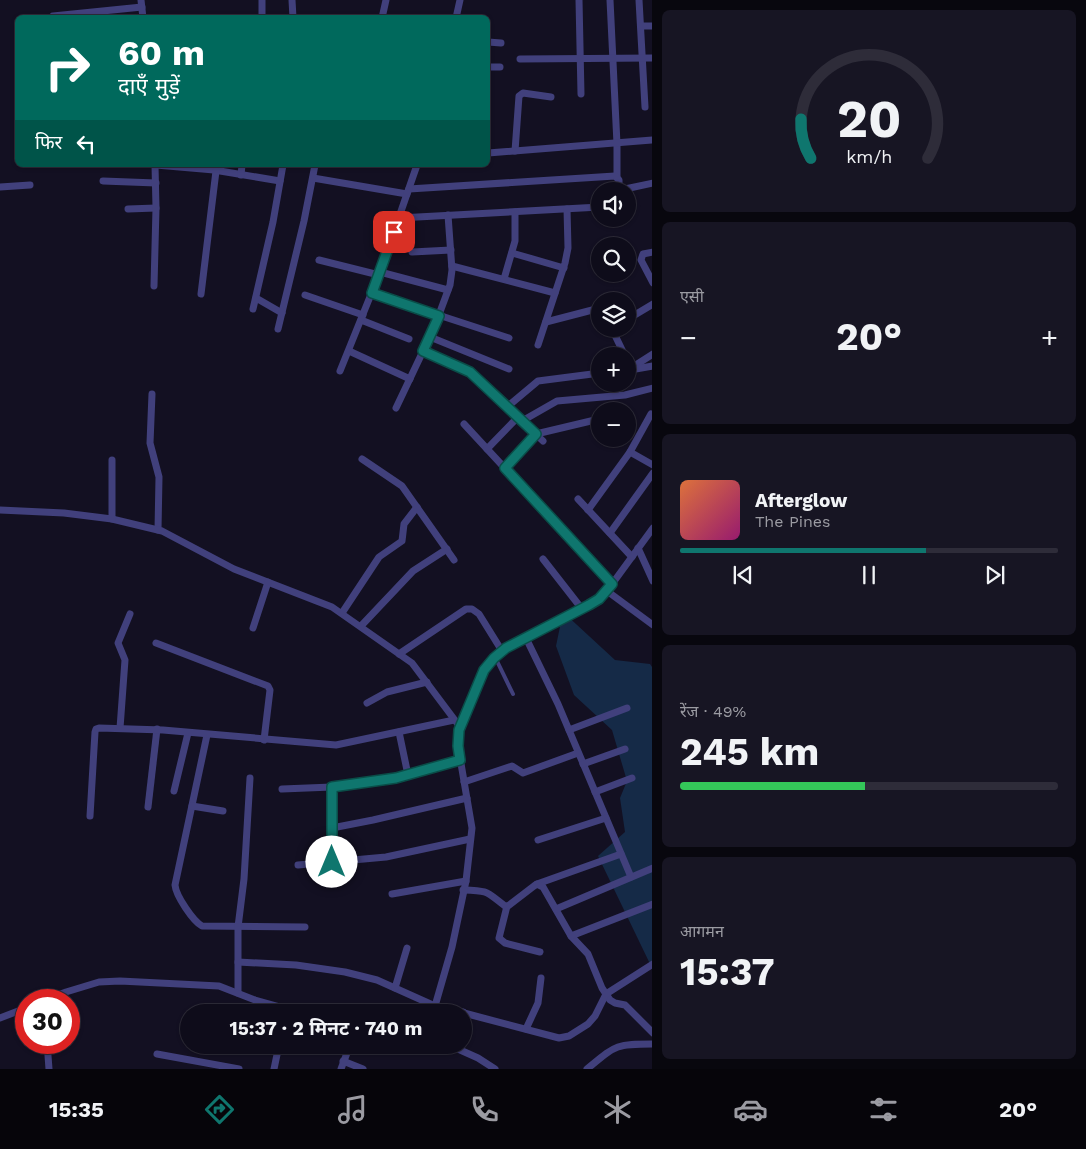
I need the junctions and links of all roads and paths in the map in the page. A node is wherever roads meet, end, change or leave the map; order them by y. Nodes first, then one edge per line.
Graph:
1 (262, 0) edge
2 (292, 0) edge
3 (386, 0) edge
4 (460, 0) edge
5 (578, 0) edge
6 (610, 0) edge
7 (639, 0) edge
8 (141, 3) edge
9 (60, 15) edge
10 (262, 15) edge
11 (293, 15) edge
12 (383, 15) edge
13 (457, 15) edge
14 (641, 26) junction
15 (652, 26) edge
16 (490, 42) edge
17 (502, 43) dead end
18 (643, 58) junction
19 (652, 58) edge
20 (520, 59) dead end
21 (580, 60) junction
22 (612, 60) junction
23 (490, 67) edge
24 (500, 67) dead end
25 (581, 94) dead end
26 (551, 97) dead end
27 (646, 107) dead end
28 (652, 140) edge
29 (617, 144) junction
30 (515, 151) junction
31 (490, 153) edge
32 (155, 167) edge
33 (175, 167) edge
34 (242, 167) edge
35 (283, 167) edge
36 (315, 167) edge
37 (416, 167) edge
38 (216, 171) junction
39 (241, 175) junction
40 (313, 178) junction
41 (617, 178) junction
42 (103, 181) dead end
43 (280, 181) junction
44 (156, 183) junction
45 (652, 183) edge
46 (30, 185) dead end
47 (0, 186) edge
48 (408, 191) junction
49 (156, 208) junction
50 (591, 208) edge
51 (128, 209) dead end
52 (567, 209) junction
53 (515, 212) junction
54 (448, 215) junction
55 (399, 218) junction
56 (451, 250) junction
57 (412, 252) dead end
58 (652, 252) edge
59 (512, 253) junction
60 (319, 260) dead end
61 (452, 266) junction
62 (564, 268) junction
63 (379, 273) junction
64 (504, 279) junction
65 (652, 283) edge
66 (154, 286) dead end
67 (448, 290) junction
68 (372, 293) junction
69 (555, 293) junction
70 (201, 294) dead end
71 (305, 295) dead end
72 (256, 298) junction
73 (652, 304) edge
74 (253, 309) dead end
75 (591, 310) edge
76 (282, 313) junction
77 (636, 314) edge
78 (439, 316) junction
79 (362, 318) junction
80 (546, 322) junction
81 (278, 329) dead end
82 (430, 337) junction
83 (508, 338) dead end
84 (409, 339) dead end
85 (538, 345) dead end
86 (349, 351) junction
87 (423, 351) junction
88 (652, 354) edge
89 (636, 363) edge
90 (652, 366) edge
91 (636, 367) edge
92 (509, 369) dead end
93 (340, 371) dead end
94 (591, 374) edge
95 (410, 379) junction
96 (652, 388) edge
97 (152, 394) dead end
98 (507, 406) junction
99 (396, 408) dead end
100 (651, 414) dead end
101 (520, 419) junction
102 (591, 421) edge
103 (464, 424) dead end
104 (536, 434) junction
105 (543, 441) dead end
106 (487, 448) junction
107 (630, 452) junction
108 (362, 458) dead end
109 (112, 460) dead end
110 (652, 466) edge
111 (505, 468) junction
112 (652, 473) edge
113 (578, 499) dead end
114 (417, 507) junction
115 (0, 510) edge
116 (588, 510) junction
117 (112, 519) junction
118 (652, 528) edge
119 (158, 530) junction
120 (610, 533) junction
121 (638, 548) junction
122 (447, 549) junction
123 (632, 557) junction
124 (543, 559) dead end
125 (454, 560) dead end
126 (652, 581) edge
127 (268, 582) junction
128 (612, 584) junction
129 (607, 591) junction
130 (582, 609) junction
131 (342, 613) junction
132 (130, 614) dead end
133 (652, 625) edge
134 (361, 626) junction
135 (253, 628) dead end
136 (526, 638) junction
137 (156, 643) dead end
138 (502, 651) junction
139 (399, 654) junction
140 (495, 657) junction
141 (427, 682) junction
142 (513, 694) dead end
143 (367, 703) dead end
144 (627, 708) dead end
145 (454, 720) junction
146 (460, 727) junction
147 (120, 728) junction
148 (157, 729) junction
149 (569, 730) junction
150 (399, 732) junction
151 (188, 733) junction
152 (208, 735) junction
153 (264, 740) junction
154 (625, 749) dead end
155 (578, 753) junction
156 (460, 760) junction
157 (583, 764) junction
158 (408, 775) junction
159 (250, 778) dead end
160 (632, 778) dead end
161 (464, 782) junction
162 (332, 787) junction
163 (282, 789) dead end
164 (174, 791) dead end
165 (595, 792) junction
166 (467, 798) junction
167 (192, 806) junction
168 (148, 807) dead end
169 (223, 810) dead end
170 (90, 816) dead end
171 (606, 818) junction
172 (332, 828) junction
173 (470, 839) junction
174 (538, 840) dead end
175 (621, 854) junction
176 (332, 862) junction
177 (298, 865) dead end
178 (652, 868) edge
179 (631, 877) junction
180 (466, 881) junction
181 (537, 884) junction
182 (463, 890) junction
183 (392, 894) dead end
184 (652, 904) edge
185 (507, 906) junction
186 (556, 909) junction
187 (238, 927) junction
188 (305, 927) dead end
189 (571, 936) junction
190 (407, 948) dead end
191 (540, 952) dead end
192 (238, 962) junction
193 (652, 964) edge
194 (541, 978) dead end
195 (395, 988) junction
196 (76, 989) edge
197 (238, 993) junction
198 (606, 994) junction
199 (267, 1004) edge
200 (424, 1004) edge
201 (435, 1004) edge
202 (15, 1012) edge
203 (472, 1015) edge
204 (0, 1018) edge
205 (526, 1029) junction
206 (652, 1033) edge
207 (652, 1044) edge
208 (48, 1054) edge
209 (157, 1054) dead end
210 (276, 1054) edge
211 (346, 1054) edge
212 (469, 1054) edge
213 (343, 1061) junction
214 (49, 1069) edge
215 (239, 1069) edge
216 (274, 1069) edge
217 (341, 1069) edge
218 (363, 1069) edge
219 (495, 1069) edge
220 (587, 1069) edge

1 - 10 street
2 - 11 street
3 - 12 street
4 - 13 street
5 - 21 street
6 - 22 street
7 - 14 street
8 - 9 street
14 - 15 street
14 - 18 street
16 - 17 street
18 - 19 street
18 - 22 street
18 - 27 street
20 - 21 street
21 - 22 street
21 - 25 street
22 - 29 street
23 - 24 street
26 - 30 street
28 - 29 street
29 - 30 street
29 - 41 street
30 - 31 street
32 - 44 street
33 - 38 street
34 - 39 street
35 - 43 street
36 - 40 street
37 - 48 street
38 - 39 street
38 - 70 street
39 - 43 street
40 - 48 street
40 - 76 street
41 - 45 street
41 - 48 street
42 - 44 street
43 - 72 street
44 - 49 street
46 - 47 street
48 - 55 street
49 - 51 street
49 - 66 street
50 - 52 street
52 - 53 street
52 - 62 street
53 - 54 street
53 - 59 street
54 - 55 street
54 - 56 street
55 - 63 street
56 - 57 street
56 - 61 street
58 - 65 street
59 - 62 street
59 - 64 street
60 - 63 street
61 - 64 street
61 - 67 street
62 - 69 street
63 - 67 street
63 - 68 street
64 - 69 street
67 - 78 street
68 - 78 street
68 - 79 street
69 - 80 street
71 - 79 street
72 - 74 street
72 - 76 street
73 - 77 street
75 - 80 street
76 - 81 street
78 - 82 street
78 - 83 street
79 - 84 street
79 - 86 street
80 - 85 street
82 - 87 street
82 - 92 street
86 - 93 street
86 - 95 street
87 - 95 street
87 - 98 street
88 - 89 street
90 - 91 street
94 - 98 street
95 - 99 street
96 - 101 street
97 - 119 street
98 - 101 street
100 - 107 street
101 - 104 street
101 - 106 street
102 - 104 street
103 - 106 street
104 - 105 street
104 - 111 street
106 - 111 street
107 - 110 street
107 - 116 street
108 - 114 street
109 - 117 street
111 - 128 street
112 - 120 street
113 - 116 street
114 - 122 street
114 - 131 street
115 - 117 street
116 - 120 street
117 - 119 street
118 - 121 street
119 - 127 street
120 - 123 street
121 - 123 street
121 - 126 street
122 - 125 street
122 - 134 street
123 - 128 street
124 - 130 street
127 - 131 street
127 - 135 street
128 - 129 street
129 - 130 street
129 - 133 street
130 - 136 street
131 - 134 street
132 - 147 street
134 - 139 street
136 - 138 street
136 - 149 street
137 - 153 street
138 - 139 street
138 - 140 street
139 - 141 street
140 - 142 lane
140 - 146 street
141 - 143 street
141 - 145 street
144 - 149 street
145 - 146 street
145 - 150 street
146 - 156 street
147 - 148 street
147 - 170 street
148 - 151 street
148 - 168 street
149 - 155 street
150 - 153 street
150 - 158 street
151 - 152 street
151 - 164 street
152 - 153 street
152 - 167 street
154 - 157 street
155 - 157 street
155 - 161 street
156 - 158 street
156 - 161 street
157 - 165 street
158 - 162 street
159 - 187 street
160 - 165 street
161 - 166 street
162 - 163 street
162 - 172 street
165 - 171 street
166 - 172 street
166 - 173 street
167 - 169 street
167 - 187 street
171 - 174 street
171 - 175 street
172 - 176 street
173 - 176 street
173 - 180 street
175 - 179 street
175 - 181 street
176 - 177 street
178 - 179 street
179 - 186 street
180 - 182 street
180 - 183 street
181 - 185 street
181 - 186 street
182 - 185 street
182 - 201 street
184 - 189 street
185 - 191 street
186 - 189 street
187 - 188 street
187 - 192 street
189 - 198 street
190 - 195 street
192 - 195 street
192 - 197 street
193 - 198 street
194 - 205 street
195 - 200 street
196 - 197 street
197 - 199 street
198 - 205 street
198 - 206 street
202 - 204 street
203 - 205 street
207 - 220 street
208 - 214 street
209 - 215 street
210 - 216 street
211 - 213 street
212 - 219 street
213 - 217 street
213 - 218 street

